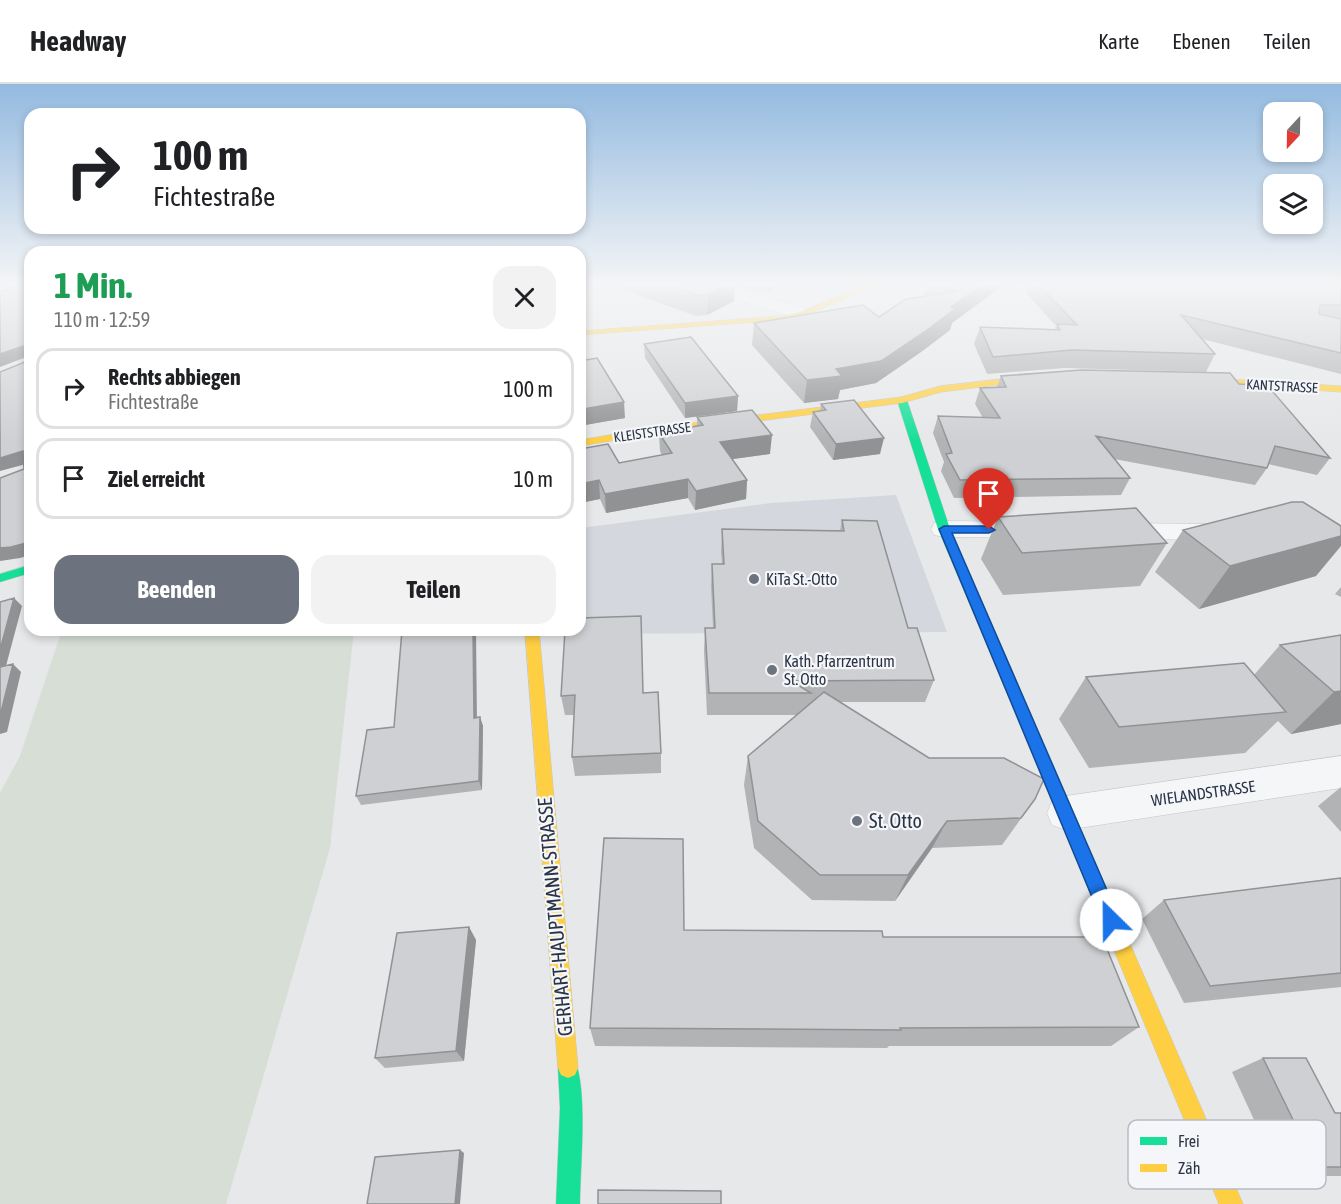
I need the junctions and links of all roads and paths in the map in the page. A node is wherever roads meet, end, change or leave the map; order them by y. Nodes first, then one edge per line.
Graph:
1 (1059, 376) edge
2 (1180, 380) edge
3 (1341, 389) edge
4 (902, 400) junction
5 (586, 442) edge
6 (944, 529) junction
7 (1246, 532) edge
8 (24, 571) edge
9 (0, 578) edge
10 (532, 636) edge
11 (1341, 772) edge
12 (1066, 813) junction
13 (1196, 1120) edge
14 (1225, 1189) edge
15 (568, 1204) edge
16 (1231, 1204) edge

1 - 4 street
2 - 3 street, KANTSTRASSE
4 - 5 street, KLEISTSTRASSE
4 - 6 street
6 - 7 street
6 - 12 street
8 - 9 street
10 - 15 street, GERHART-HAUPTMANN-STRASSE
11 - 12 street, WIELANDSTRASSE
12 - 13 street
14 - 16 street

